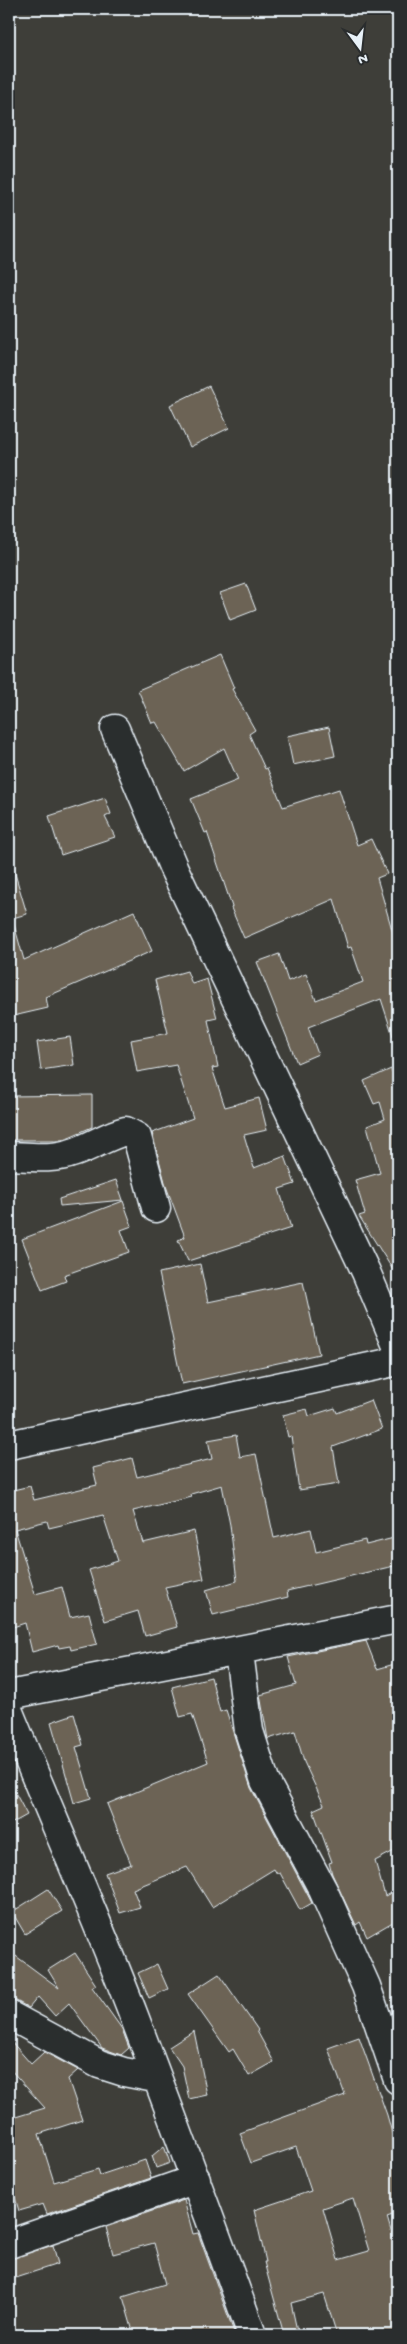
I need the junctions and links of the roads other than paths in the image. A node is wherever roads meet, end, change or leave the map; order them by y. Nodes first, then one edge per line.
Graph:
1 (114, 729) dead end
2 (9, 1156) edge
3 (156, 1208) dead end
4 (398, 1348) edge
5 (398, 1361) edge
6 (9, 1445) edge
7 (398, 1619) edge
8 (239, 1652) junction
9 (9, 1695) edge
10 (9, 1712) edge
11 (9, 2015) edge
12 (155, 2078) junction
13 (398, 2080) edge
14 (196, 2179) junction
15 (9, 2244) edge
16 (252, 2335) edge

1 - 4 street
2 - 3 street
5 - 6 street
7 - 8 street
8 - 9 street
8 - 13 street
10 - 12 street
11 - 12 street
12 - 14 street
14 - 15 street
14 - 16 street

